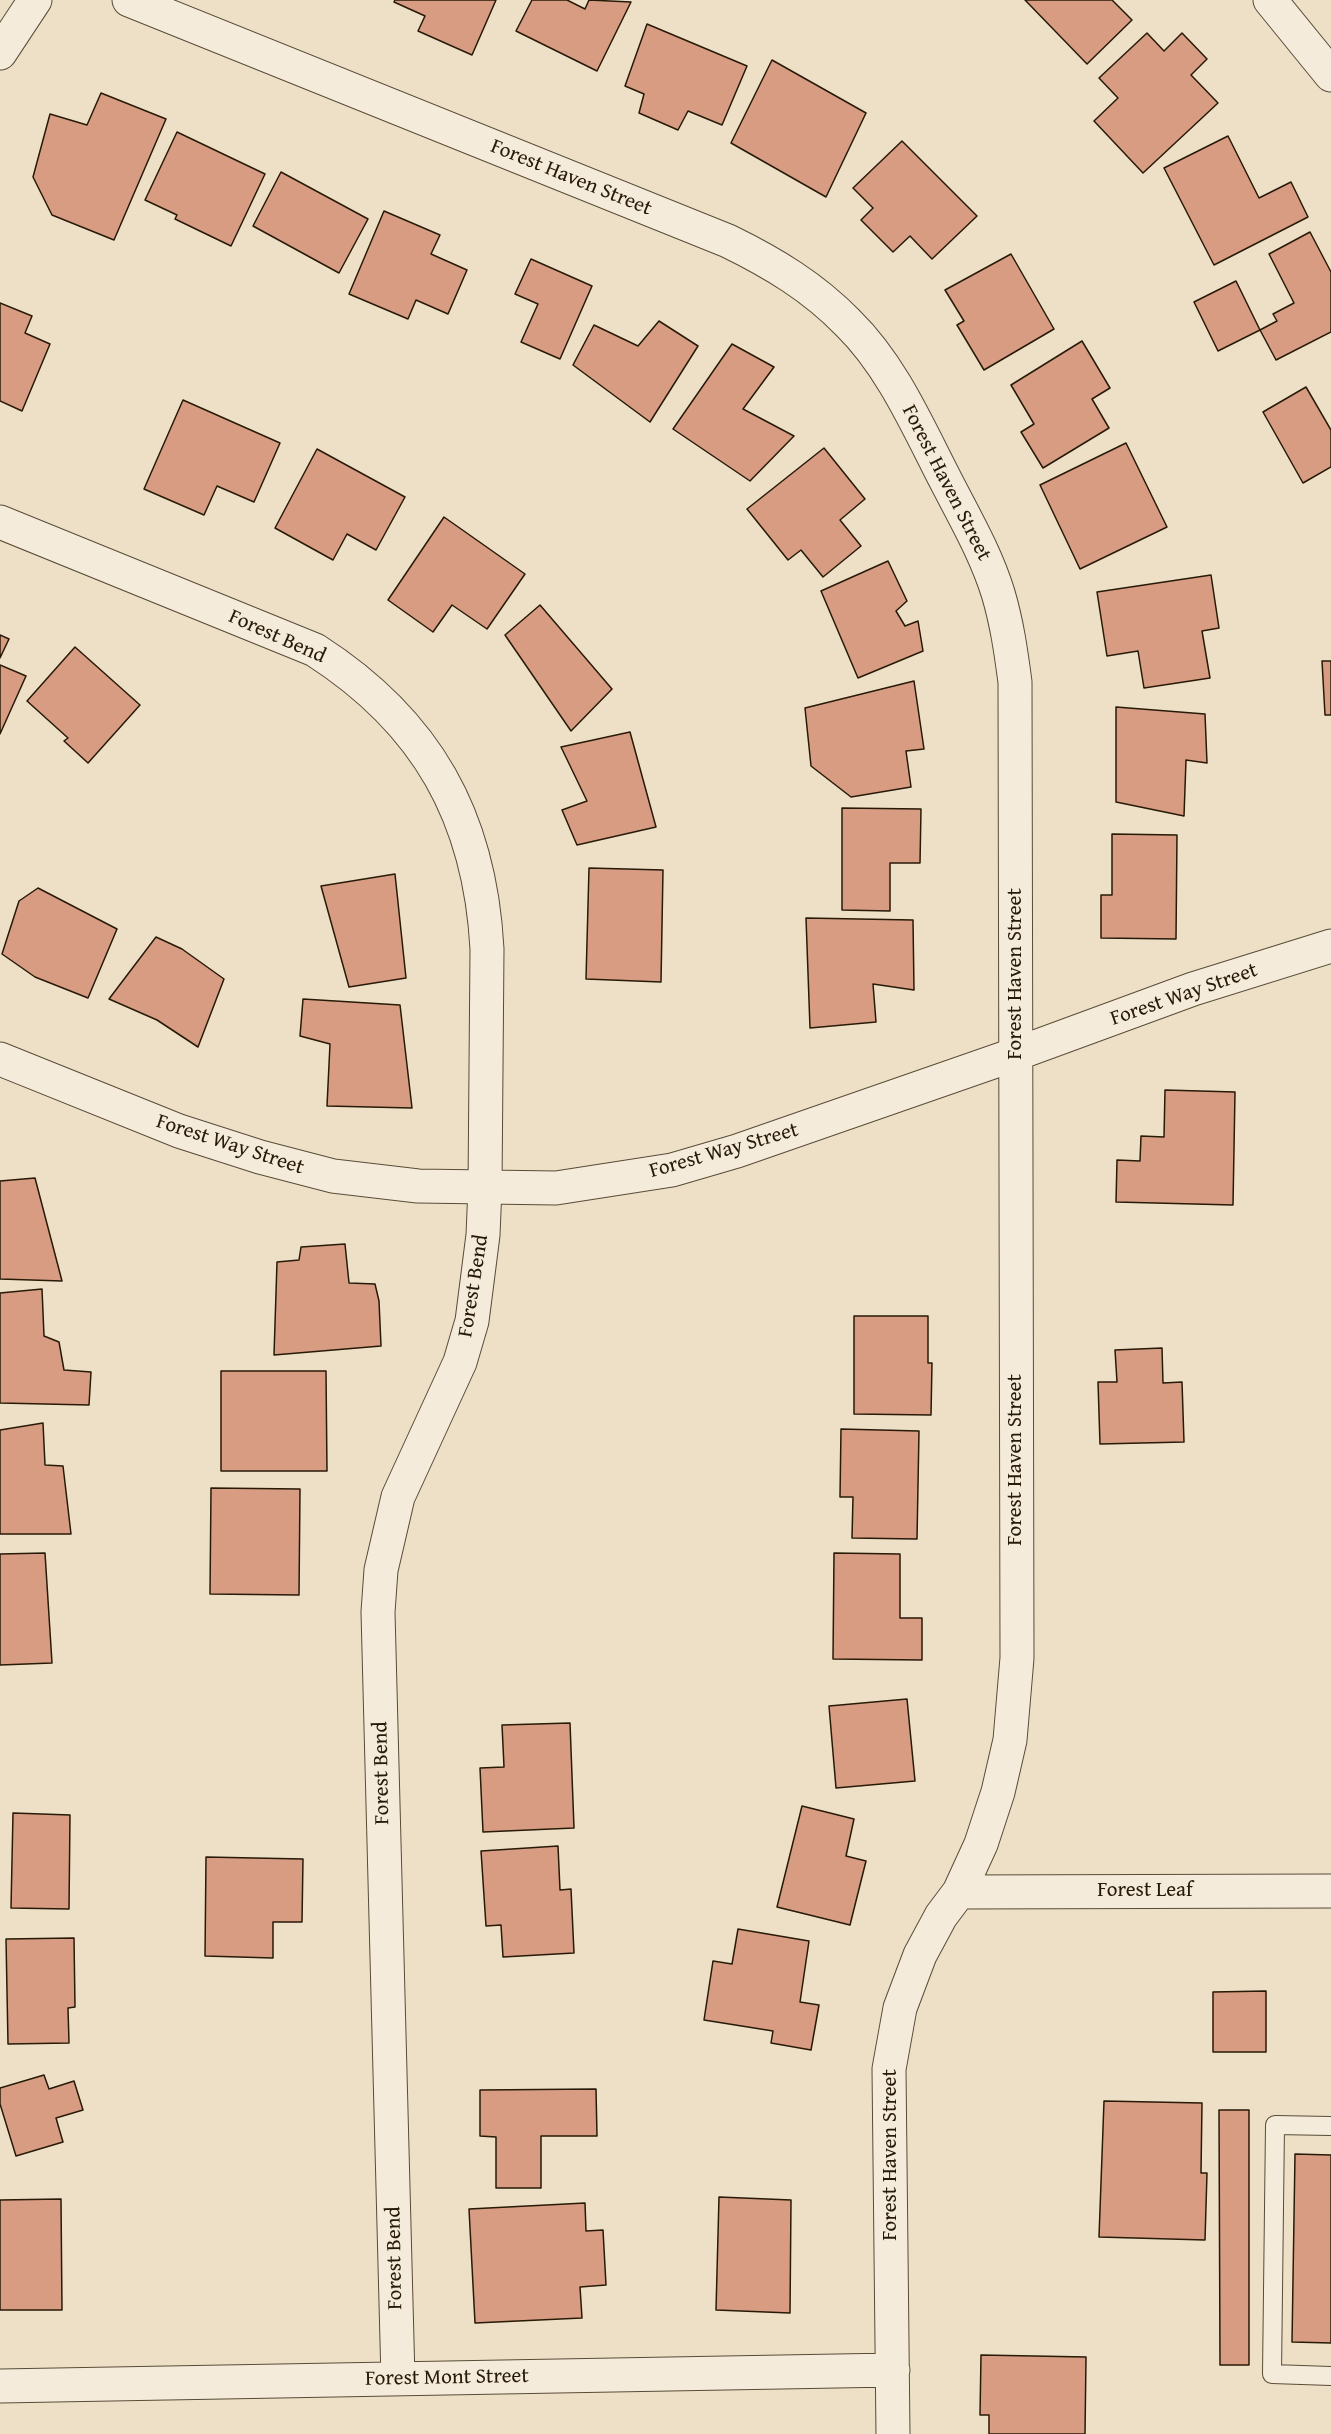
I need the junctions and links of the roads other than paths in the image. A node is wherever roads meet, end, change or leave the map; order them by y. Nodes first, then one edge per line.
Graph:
1 (35, 0) edge
2 (129, 0) edge
3 (1270, 0) edge
4 (0, 53) edge
5 (1331, 75) edge
6 (0, 522) edge
7 (1331, 946) edge
8 (1016, 1054) junction
9 (0, 1059) edge
10 (485, 1187) junction
11 (1331, 1891) edge
12 (959, 1892) junction
13 (1331, 2126) edge
14 (893, 2370) junction
15 (1331, 2376) edge
16 (398, 2379) junction
17 (0, 2386) edge
18 (893, 2434) edge

1 - 4 street
2 - 8 street, Forest Haven Street
3 - 5 street
6 - 10 street, Forest Bend
7 - 8 street, Forest Way Street
8 - 10 street, Forest Way Street
8 - 12 street, Forest Haven Street
9 - 10 street, Forest Way Street
10 - 16 street, Forest Bend
11 - 12 street, Forest Leaf
12 - 14 street, Forest Haven Street
13 - 15 lane
14 - 16 street, Forest Mont Street
14 - 18 street, Forest Haven Street
16 - 17 street, Forest Mont Street

